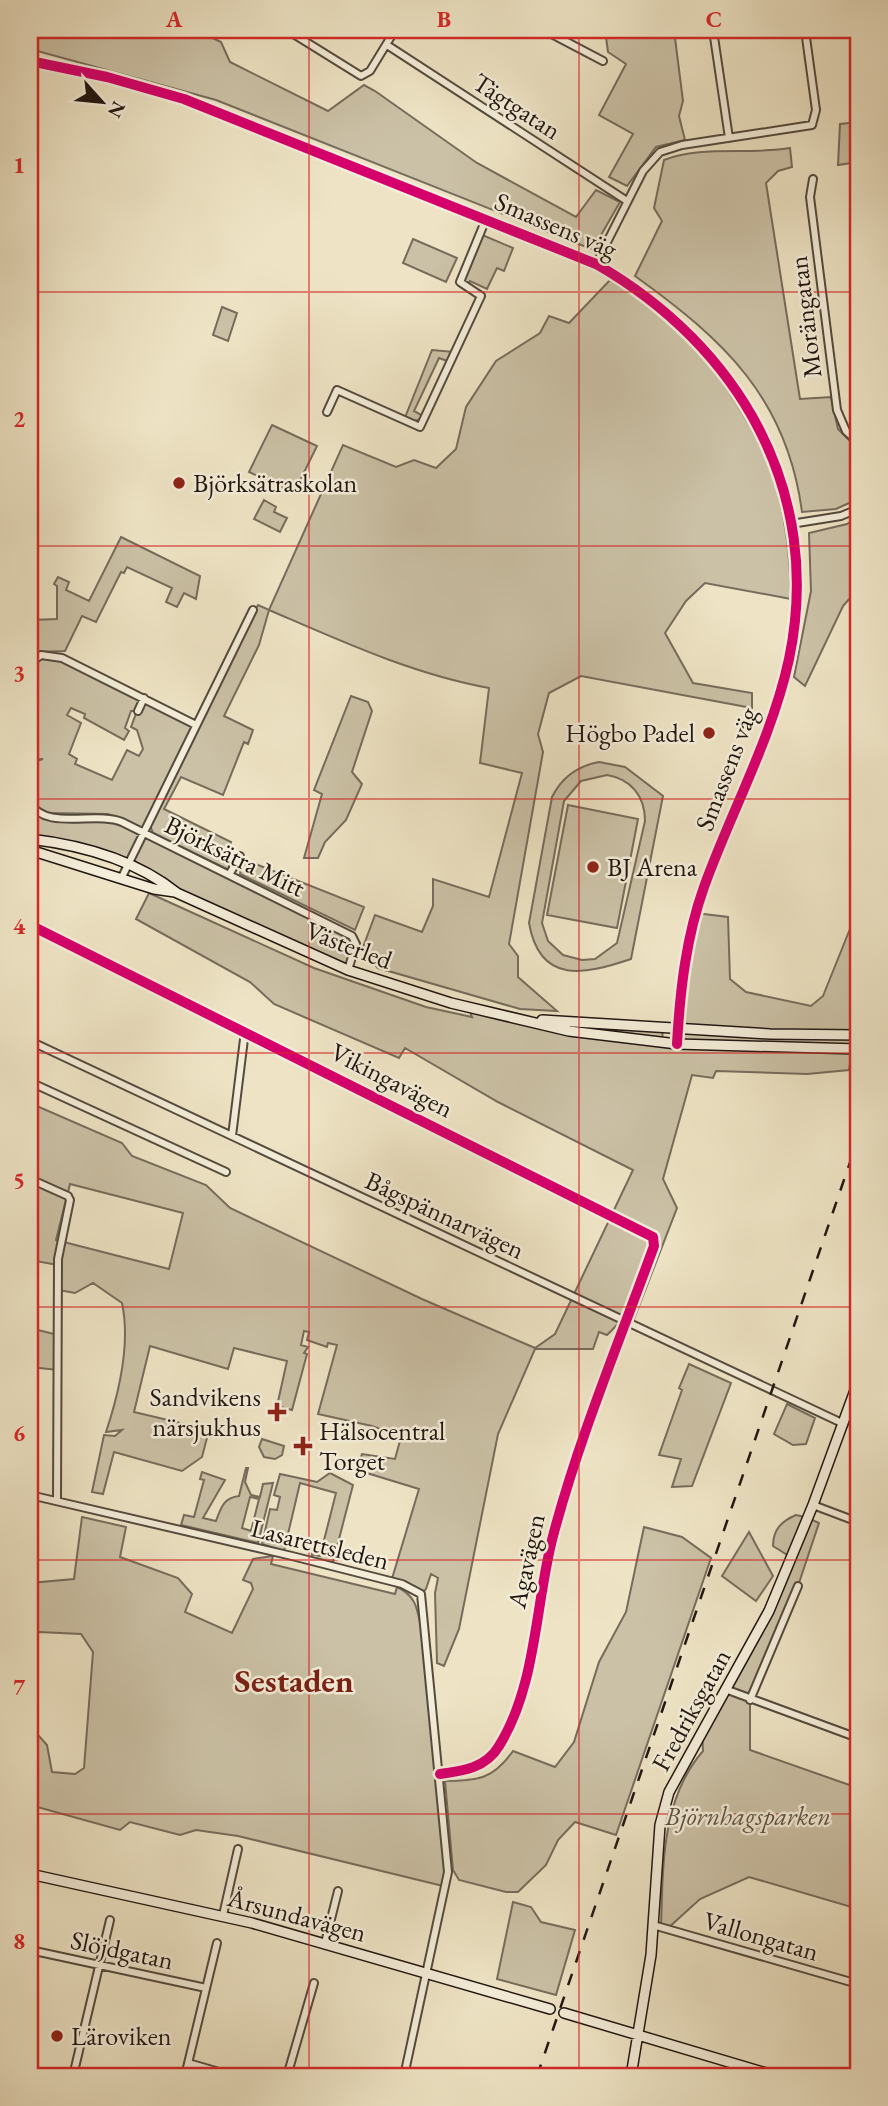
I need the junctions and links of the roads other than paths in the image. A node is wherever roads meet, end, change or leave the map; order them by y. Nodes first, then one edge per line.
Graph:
1 (287, 30) edge
2 (395, 30) edge
3 (545, 30) edge
4 (713, 30) edge
5 (805, 30) edge
6 (387, 45) junction
7 (30, 61) edge
8 (603, 61) dead end
9 (729, 138) junction
10 (813, 179) dead end
11 (627, 201) junction
12 (486, 219) junction
13 (596, 264) junction
14 (327, 412) dead end
15 (858, 442) edge
16 (858, 509) edge
17 (791, 524) junction
18 (253, 610) dead end
19 (30, 663) edge
20 (144, 698) junction
21 (138, 711) dead end
22 (196, 725) junction
23 (30, 803) edge
24 (144, 833) junction
25 (30, 839) edge
26 (30, 850) edge
27 (240, 856) dead end
28 (128, 865) junction
29 (229, 875) junction
30 (122, 877) junction
31 (177, 892) junction
32 (30, 925) edge
33 (348, 970) junction
34 (513, 1018) junction
35 (677, 1029) junction
36 (245, 1031) junction
37 (858, 1035) edge
38 (30, 1041) edge
39 (677, 1044) junction
40 (858, 1049) edge
41 (30, 1082) edge
42 (232, 1136) junction
43 (226, 1172) dead end
44 (30, 1179) edge
45 (626, 1322) junction
46 (858, 1382) edge
47 (844, 1424) junction
48 (30, 1495) edge
49 (57, 1501) junction
50 (813, 1505) junction
51 (858, 1522) edge
52 (798, 1586) dead end
53 (725, 1689) junction
54 (750, 1700) junction
55 (858, 1738) edge
56 (440, 1774) junction
57 (238, 1849) dead end
58 (30, 1874) edge
59 (338, 1891) dead end
60 (223, 1915) junction
61 (110, 1920) dead end
62 (653, 1925) junction
63 (217, 1943) dead end
64 (325, 1943) junction
65 (30, 1950) edge
66 (98, 1966) junction
67 (428, 1974) junction
68 (314, 1983) dead end
69 (858, 1984) edge
70 (206, 1988) junction
71 (551, 2009) dead end
72 (564, 2013) dead end
73 (638, 2036) junction
74 (188, 2063) junction
75 (73, 2076) edge
76 (185, 2076) edge
77 (233, 2076) edge
78 (286, 2076) edge
79 (404, 2076) edge
80 (631, 2076) edge
81 (776, 2076) edge

1 - 6 street
2 - 6 street
3 - 8 street
4 - 9 street
5 - 9 street
6 - 11 street, Tägtgatan
7 - 12 street, Smassens väg
9 - 11 street
10 - 15 street, Morängatan
11 - 13 street
12 - 13 street, Smassens väg
12 - 14 street, Smassens väg
13 - 17 street, Smassens väg
16 - 17 street
17 - 35 street, Smassens väg
18 - 22 street, Björksätra Mitt
19 - 20 street
20 - 21 street
20 - 22 street
22 - 24 street, Björksätra Mitt
23 - 24 street, Björksätra Mitt
24 - 28 street, Björksätra Mitt
24 - 29 street, Björksätra Mitt
25 - 28 street, Västerled
26 - 30 street, Västerled
27 - 29 street
28 - 30 street, Björksätra Mitt
28 - 31 street, Västerled
29 - 33 street, Björksätra Mitt
30 - 31 street, Västerled
31 - 33 street, Västerled
32 - 36 street, Vikingavägen
33 - 34 street, Västerled
34 - 35 street, Västerled
34 - 39 street, Västerled
35 - 37 street, Västerled
35 - 39 street, Smassens väg
36 - 42 street
36 - 45 street, Vikingavägen
38 - 42 street, Bågspännarvägen
39 - 40 street, Västerled
41 - 43 street
42 - 45 street, Bågspännarvägen
44 - 49 street
45 - 47 street, Bågspännarvägen
45 - 56 street, Agavägen
46 - 47 street, Fredriksgatan
47 - 50 street, Fredriksgatan
48 - 49 street, Lasarettsleden
49 - 56 street, Lasarettsleden
50 - 51 street
50 - 53 street, Fredriksgatan
52 - 54 street, Fredriksgatan
53 - 54 street
53 - 62 street, Fredriksgatan
54 - 55 street
56 - 67 street
57 - 60 street
58 - 60 street, Årsundavägen
59 - 64 street
60 - 64 street, Årsundavägen
61 - 66 street
62 - 69 street, Vallongatan
62 - 73 street, Fredriksgatan
63 - 70 street
64 - 67 street, Årsundavägen
65 - 66 street, Slöjdgatan
66 - 70 street, Slöjdgatan
66 - 75 street
67 - 71 street, Årsundavägen
67 - 79 street
68 - 78 street
70 - 74 street
72 - 73 street
73 - 80 street, Fredriksgatan
73 - 81 street
74 - 76 street
74 - 77 street

